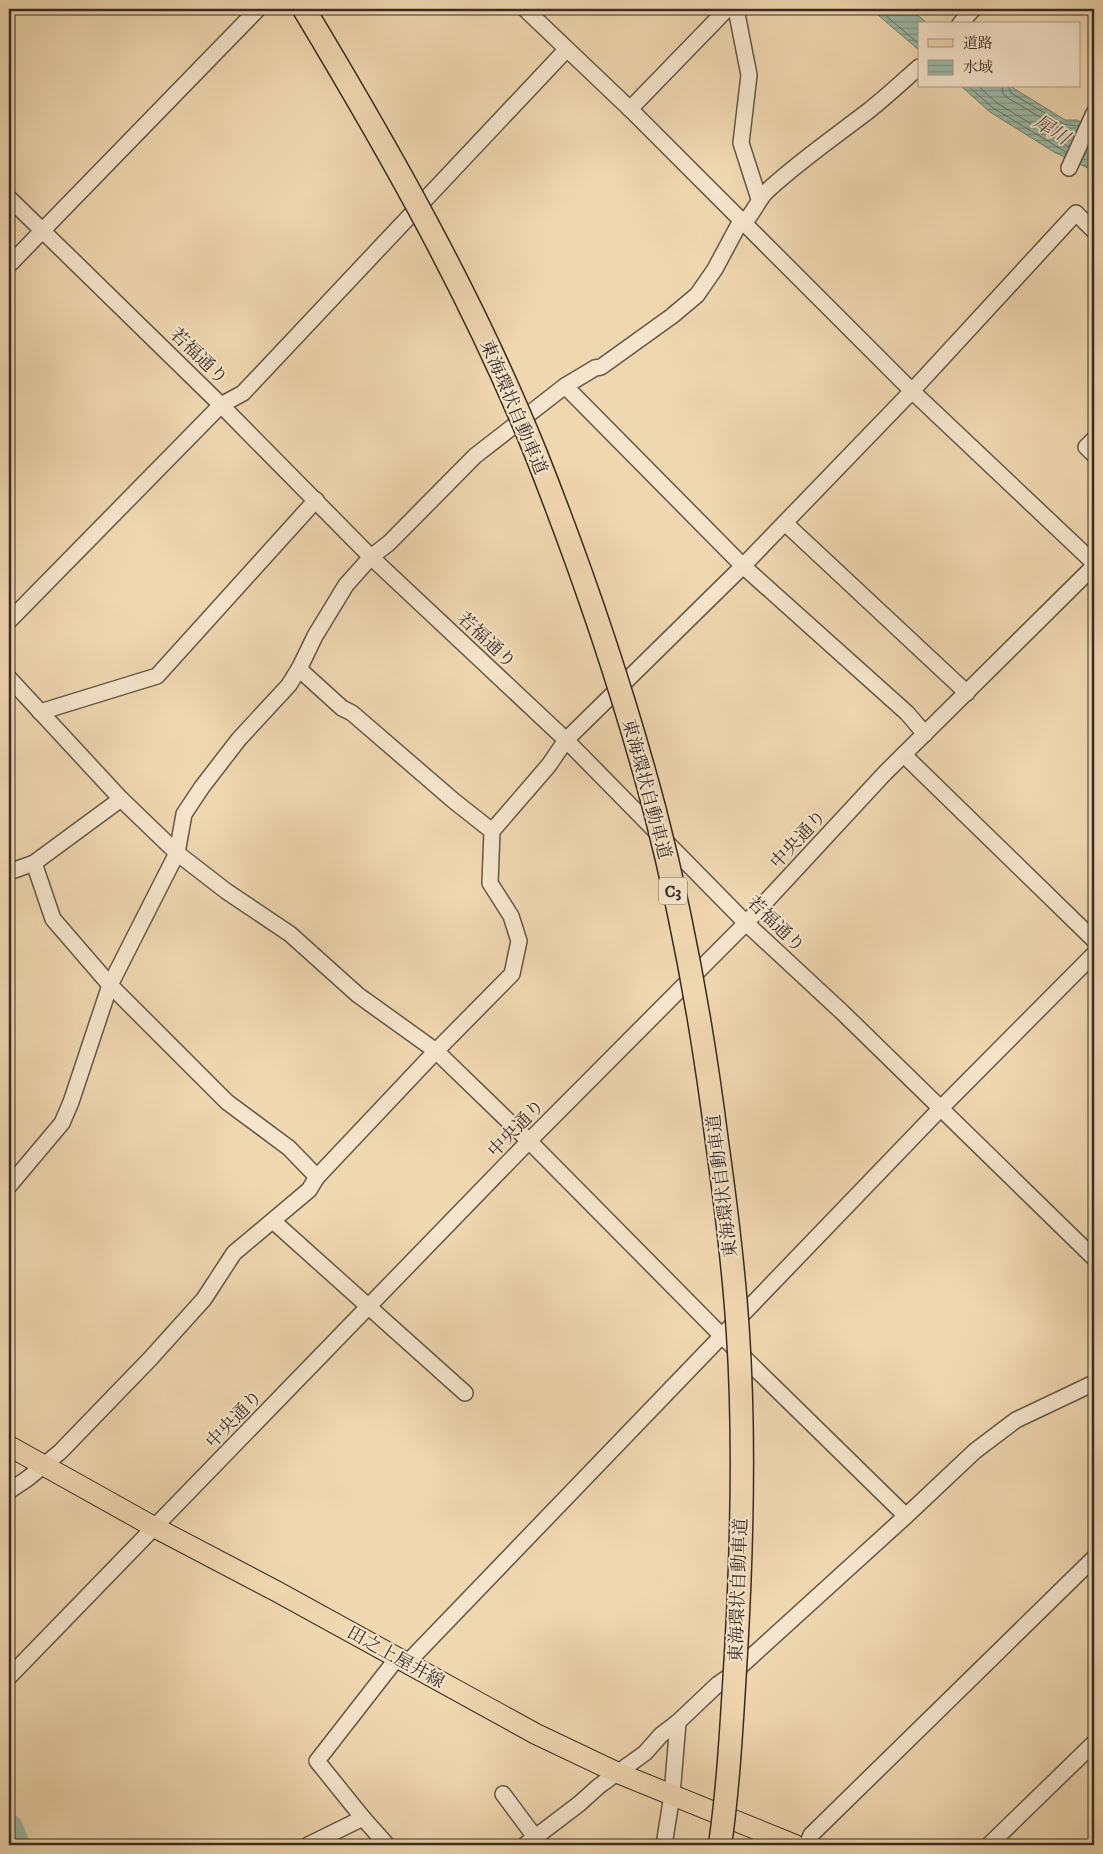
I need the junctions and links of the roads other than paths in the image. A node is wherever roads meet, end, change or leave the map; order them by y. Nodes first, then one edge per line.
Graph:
1 (258, 9) edge
2 (304, 9) edge
3 (525, 9) edge
4 (727, 9) edge
5 (736, 9) edge
6 (973, 9) edge
7 (962, 22) edge
8 (566, 50) junction
9 (918, 68) edge
10 (630, 110) junction
11 (1094, 114) edge
12 (1069, 168) dead end
13 (9, 198) edge
14 (759, 198) junction
15 (743, 224) junction
16 (42, 230) junction
17 (1094, 231) edge
18 (9, 265) edge
19 (566, 386) junction
20 (912, 392) junction
21 (221, 405) junction
22 (1094, 439) edge
23 (1094, 455) edge
24 (316, 500) junction
25 (785, 523) junction
26 (371, 557) junction
27 (1094, 565) edge
28 (743, 566) junction
29 (9, 621) edge
30 (299, 668) junction
31 (9, 678) edge
32 (967, 693) junction
33 (40, 712) junction
34 (925, 734) junction
35 (566, 740) junction
36 (904, 755) junction
37 (121, 799) junction
38 (492, 831) junction
39 (177, 853) junction
40 (34, 864) junction
41 (9, 872) edge
42 (746, 923) junction
43 (1094, 940) edge
44 (1094, 954) edge
45 (110, 985) junction
46 (436, 1051) junction
47 (942, 1108) junction
48 (529, 1141) junction
49 (317, 1177) junction
50 (9, 1186) edge
51 (273, 1220) junction
52 (1094, 1258) edge
53 (368, 1307) junction
54 (722, 1336) junction
55 (1094, 1383) edge
56 (466, 1393) dead end
57 (9, 1446) edge
58 (43, 1465) junction
59 (9, 1491) edge
60 (906, 1516) junction
61 (154, 1527) junction
62 (1094, 1558) edge
63 (402, 1660) junction
64 (9, 1678) edge
65 (678, 1722) junction
66 (1094, 1743) edge
67 (618, 1773) junction
68 (503, 1794) dead end
69 (672, 1795) junction
70 (363, 1818) junction
71 (530, 1841) edge
72 (308, 1845) edge
73 (387, 1845) edge
74 (664, 1845) edge
75 (720, 1845) edge
76 (795, 1845) edge
77 (807, 1845) edge
78 (989, 1845) edge

1 - 16 street
2 - 75 highway, 東海環状自動車道 / C3, bridge
3 - 8 street
4 - 10 street
5 - 14 street
6 - 7 street
8 - 10 street
8 - 21 street
9 - 14 street
10 - 15 street
11 - 12 street
13 - 16 street, 若福通り
14 - 15 street
15 - 19 street
15 - 20 street
16 - 18 street
16 - 21 street, 若福通り
17 - 20 street
19 - 26 street
19 - 28 street
20 - 25 street
20 - 27 street
21 - 24 street, 若福通り
21 - 29 street
22 - 23 street
24 - 26 street, 若福通り
24 - 33 street
25 - 28 street
25 - 32 street
26 - 30 street
26 - 35 street, 若福通り
27 - 32 street
28 - 34 street
28 - 35 street
30 - 38 street
30 - 39 street
31 - 33 street
32 - 34 street
33 - 37 street
34 - 36 street, 中央通り
35 - 38 street
35 - 42 street, 若福通り
36 - 42 street, 中央通り
36 - 43 street
37 - 39 street
37 - 40 street
38 - 46 street
39 - 45 street
39 - 46 street
40 - 41 street
40 - 45 street
42 - 47 street, 若福通り
42 - 48 street, 中央通り
44 - 47 street
45 - 49 street
45 - 50 street
46 - 48 street
46 - 49 street
47 - 52 street, 若福通り
47 - 54 street
48 - 53 street, 中央通り
48 - 54 street
49 - 51 street
51 - 53 street
51 - 58 street
53 - 56 street
53 - 61 street, 中央通り
54 - 60 street
54 - 63 street
55 - 60 street
57 - 58 main road, 田之上屋井線
58 - 59 street
58 - 61 main road, 田之上屋井線
60 - 65 street
61 - 63 main road, 田之上屋井線
61 - 64 street, 中央通り
62 - 77 street
63 - 67 main road, 田之上屋井線
63 - 70 street
65 - 67 street
65 - 69 street
66 - 78 street
67 - 69 main road, 田之上屋井線
67 - 71 street
68 - 71 street
69 - 74 street
69 - 76 main road, 田之上屋井線
70 - 72 street
70 - 73 street

